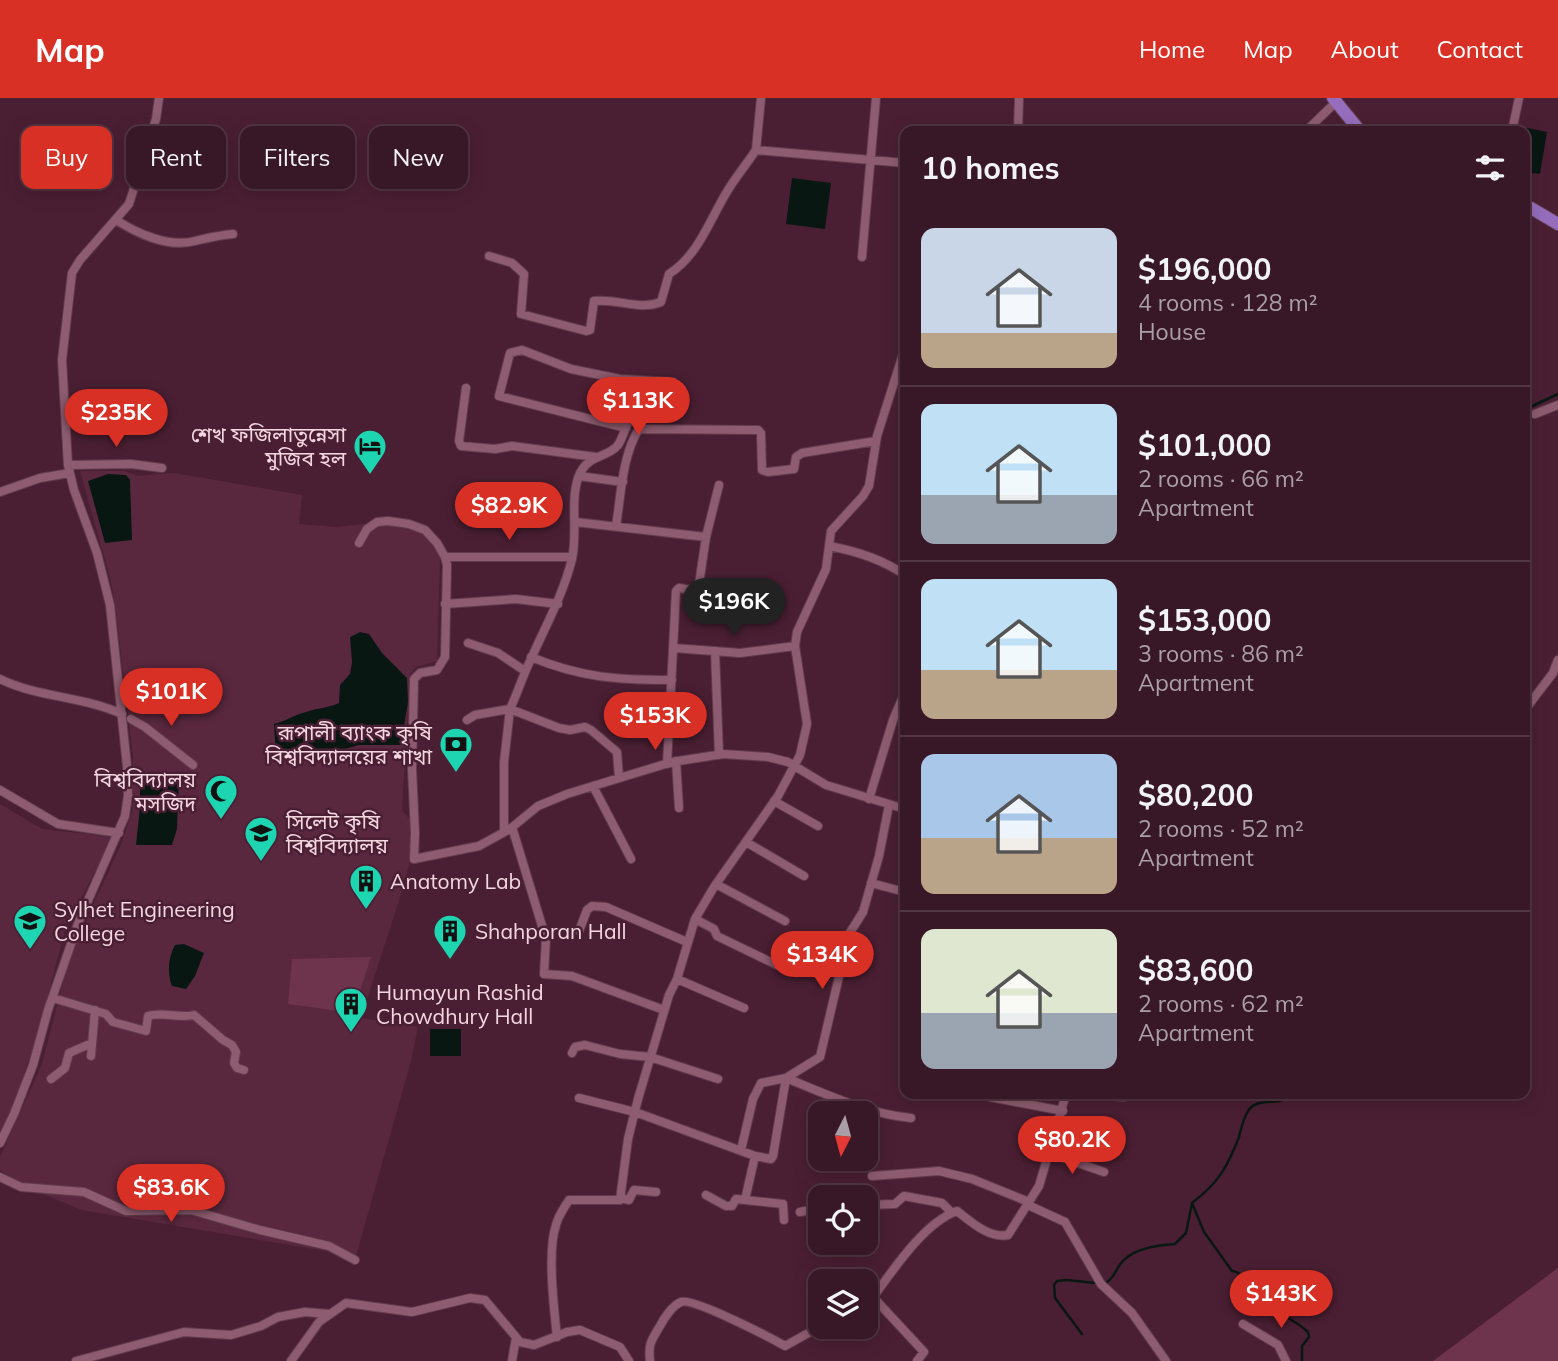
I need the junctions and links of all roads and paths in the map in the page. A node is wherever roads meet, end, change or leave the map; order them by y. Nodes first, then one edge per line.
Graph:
1 (159, 98) edge
2 (761, 98) edge
3 (876, 98) edge
4 (1019, 98) edge
5 (1519, 98) edge
6 (1335, 100) edge
7 (1018, 126) edge
8 (1311, 126) edge
9 (1356, 126) edge
10 (1513, 126) edge
11 (756, 150) junction
12 (870, 160) junction
13 (900, 163) edge
14 (1530, 208) edge
15 (116, 220) junction
16 (1558, 224) edge
17 (233, 234) dead end
18 (489, 256) dead end
19 (862, 257) dead end
20 (900, 364) edge
21 (620, 379) junction
22 (673, 382) dead end
23 (466, 388) dead end
24 (1558, 405) edge
25 (1535, 414) dead end
26 (626, 428) junction
27 (876, 441) junction
28 (596, 457) junction
29 (162, 468) dead end
30 (69, 469) junction
31 (579, 476) junction
32 (623, 482) junction
33 (719, 485) dead end
34 (0, 492) edge
35 (575, 522) junction
36 (616, 526) junction
37 (706, 537) junction
38 (359, 543) dead end
39 (829, 546) junction
40 (445, 557) junction
41 (572, 558) junction
42 (900, 571) edge
43 (698, 591) junction
44 (730, 596) dead end
45 (444, 604) junction
46 (558, 604) junction
47 (468, 643) dead end
48 (795, 646) junction
49 (674, 648) junction
50 (715, 651) junction
51 (531, 657) junction
52 (1558, 660) edge
53 (525, 671) junction
54 (0, 679) edge
55 (672, 680) junction
56 (1530, 703) edge
57 (900, 707) edge
58 (510, 709) junction
59 (122, 714) junction
60 (131, 719) dead end
61 (467, 720) dead end
62 (719, 755) junction
63 (671, 763) junction
64 (193, 765) dead end
65 (796, 766) junction
66 (620, 778) junction
67 (593, 786) junction
68 (0, 790) edge
69 (869, 799) junction
70 (774, 801) junction
71 (889, 805) junction
72 (679, 808) dead end
73 (900, 808) edge
74 (818, 826) dead end
75 (508, 830) junction
76 (120, 832) junction
77 (746, 842) junction
78 (631, 859) dead end
79 (804, 876) dead end
80 (871, 883) junction
81 (716, 884) junction
82 (900, 891) edge
83 (695, 919) junction
84 (785, 921) dead end
85 (579, 931) dead end
86 (687, 942) junction
87 (777, 965) dead end
88 (677, 979) junction
89 (53, 998) junction
90 (744, 1008) dead end
91 (95, 1010) junction
92 (664, 1010) junction
93 (92, 1043) junction
94 (572, 1053) dead end
95 (91, 1056) dead end
96 (650, 1057) junction
97 (244, 1070) dead end
98 (786, 1078) junction
99 (51, 1079) dead end
100 (718, 1079) dead end
101 (579, 1098) dead end
102 (1000, 1099) edge
103 (1065, 1099) edge
104 (1063, 1111) junction
105 (635, 1112) junction
106 (911, 1118) dead end
107 (0, 1143) edge
108 (741, 1150) junction
109 (1049, 1153) junction
110 (755, 1156) junction
111 (1104, 1172) dead end
112 (872, 1175) dead end
113 (0, 1177) edge
114 (656, 1192) dead end
115 (705, 1195) dead end
116 (620, 1198) junction
117 (746, 1200) junction
118 (1029, 1203) junction
119 (878, 1204) edge
120 (808, 1210) edge
121 (800, 1212) dead end
122 (952, 1213) junction
123 (784, 1220) dead end
124 (355, 1260) dead end
125 (878, 1289) edge
126 (878, 1308) edge
127 (329, 1314) junction
128 (1243, 1324) dead end
129 (808, 1333) edge
130 (556, 1337) junction
131 (516, 1338) junction
132 (76, 1361) edge
133 (291, 1361) edge
134 (512, 1361) edge
135 (629, 1361) edge
136 (650, 1361) edge
137 (917, 1361) edge
138 (1166, 1361) edge
139 (1286, 1361) edge

1 - 15 street
2 - 11 street
3 - 12 street
4 - 7 street
5 - 10 street
6 - 8 street
6 - 9 main road
11 - 12 street
11 - 18 street
12 - 13 street
12 - 19 street
14 - 16 main road
15 - 17 street
15 - 30 street
20 - 27 street
21 - 22 street
21 - 26 street
21 - 26 street
23 - 28 street
24 - 25 street
26 - 28 street
27 - 32 street
27 - 39 street
28 - 31 street
29 - 30 street
30 - 34 street
30 - 59 street
31 - 32 street
31 - 35 street
32 - 36 street
33 - 37 street
35 - 36 street
35 - 41 street
36 - 37 street
37 - 43 street
38 - 40 street
39 - 42 street
39 - 48 street
40 - 41 street
40 - 45 street
41 - 46 street
43 - 44 street
43 - 49 street
45 - 46 street
45 - 75 street
46 - 51 street
47 - 53 street
48 - 50 street
48 - 65 street
49 - 50 street
49 - 55 street
50 - 62 street
51 - 53 street
51 - 55 street
52 - 56 street
53 - 58 street
54 - 59 street
55 - 63 street
57 - 69 street
58 - 61 street
58 - 66 street
58 - 75 street
59 - 76 street
60 - 64 street
62 - 63 street
62 - 65 street
63 - 66 street
63 - 72 street
65 - 69 street
65 - 70 street
66 - 67 street
67 - 75 street
67 - 78 street
68 - 76 street
69 - 71 street
70 - 74 street
70 - 77 street
71 - 73 street
71 - 80 street
75 - 92 street
76 - 89 street
77 - 79 street
77 - 81 street
80 - 82 street
80 - 98 street
81 - 83 street
81 - 84 street
83 - 86 street
83 - 87 street
85 - 86 street
86 - 88 street
88 - 90 street
88 - 92 street
89 - 91 street
89 - 107 street
91 - 93 street
91 - 97 street
92 - 96 street
93 - 95 street
93 - 99 street
94 - 96 street
96 - 100 street
96 - 105 street
98 - 106 street
98 - 108 street
98 - 110 street
101 - 105 street
102 - 104 street
103 - 104 street
104 - 109 street
105 - 108 street
105 - 116 street
108 - 110 street
109 - 111 street
109 - 118 street
110 - 117 street
112 - 118 street
113 - 124 street
114 - 116 street
115 - 117 street
116 - 130 street
117 - 123 street
118 - 122 street
118 - 138 street
119 - 122 street
120 - 121 street
122 - 125 street
126 - 137 street
127 - 131 street
127 - 132 street
127 - 133 street
128 - 139 street
129 - 136 street
130 - 131 street
130 - 135 street
131 - 134 street

